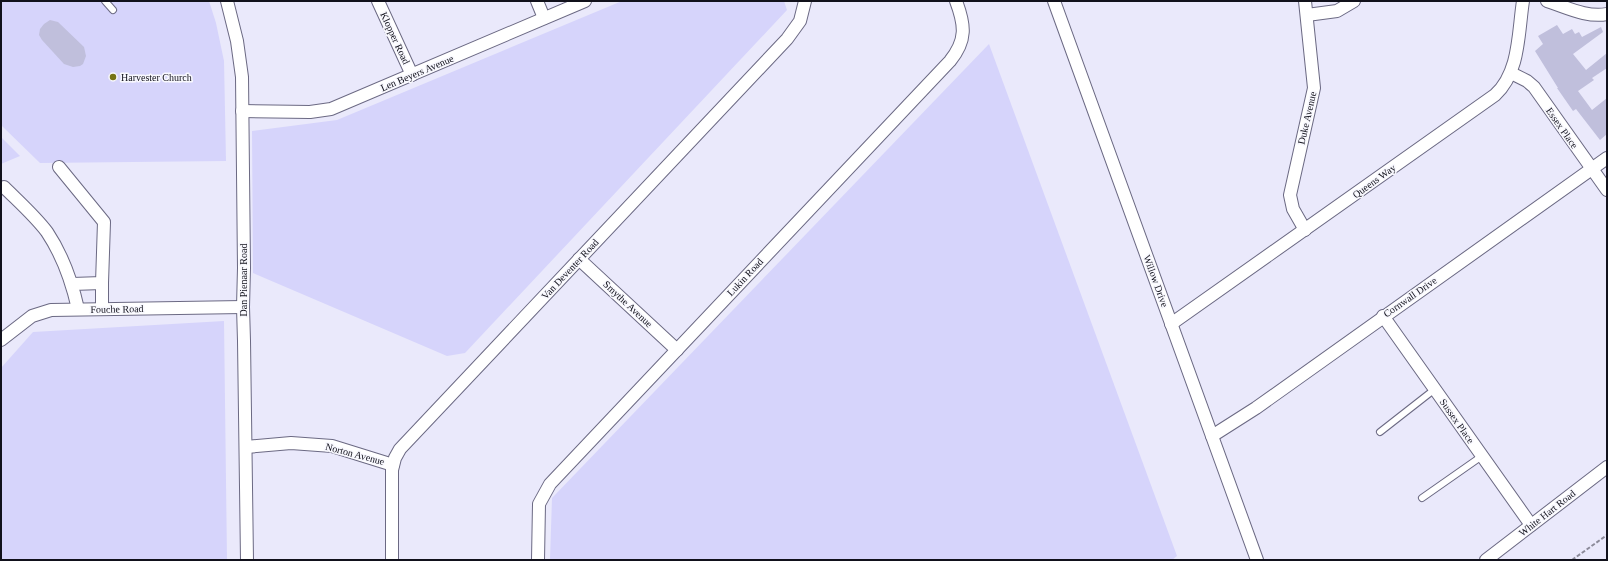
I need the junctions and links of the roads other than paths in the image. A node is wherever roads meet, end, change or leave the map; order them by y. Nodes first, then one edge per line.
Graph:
1 (105, 1) edge
2 (226, 1) edge
3 (378, 1) edge
4 (537, 1) edge
5 (585, 1) edge
6 (805, 1) edge
7 (956, 1) edge
8 (1054, 1) edge
9 (1305, 1) edge
10 (1354, 1) edge
11 (1522, 1) edge
12 (1546, 1) edge
13 (113, 10) dead end
14 (1607, 14) edge
15 (1307, 15) junction
16 (544, 18) junction
17 (1511, 73) junction
18 (412, 75) junction
19 (242, 111) junction
20 (1607, 158) edge
21 (59, 167) dead end
22 (1592, 169) junction
23 (4, 187) dead end
24 (1607, 190) edge
25 (1305, 230) junction
26 (580, 259) junction
27 (102, 283) junction
28 (72, 284) junction
29 (243, 307) junction
30 (78, 309) junction
31 (102, 309) junction
32 (1383, 316) junction
33 (1171, 324) junction
34 (1, 340) edge
35 (676, 350) junction
36 (1435, 390) junction
37 (1380, 432) dead end
38 (1212, 436) junction
39 (246, 447) junction
40 (1482, 456) junction
41 (393, 465) junction
42 (1607, 467) edge
43 (1422, 498) dead end
44 (1531, 525) junction
45 (247, 560) edge
46 (392, 560) edge
47 (538, 560) edge
48 (1257, 560) edge
49 (1486, 560) edge

1 - 13 lane
2 - 19 street, Dan Pienaar Road
3 - 18 street, Klopper Road
4 - 16 street
5 - 16 street, Len Beyers Avenue
6 - 26 street, Van Deventer Road
7 - 35 street, Lukin Road
8 - 33 street, Willow Drive
9 - 15 street, Duke Avenue
10 - 15 street
11 - 17 street, Queens Way
12 - 14 street
15 - 25 street, Duke Avenue
16 - 18 street, Len Beyers Avenue
17 - 22 street, Essex Place
17 - 25 street, Queens Way
18 - 19 street, Len Beyers Avenue
19 - 29 street, Dan Pienaar Road
20 - 22 street, Cornwall Drive
21 - 27 street
22 - 24 street, Essex Place
22 - 32 street, Cornwall Drive
23 - 28 street
25 - 33 street, Queens Way
26 - 35 street, Smythe Avenue
26 - 41 street, Van Deventer Road
27 - 28 street
27 - 31 street
28 - 30 street
29 - 31 street, Fouche Road
29 - 39 street, Dan Pienaar Road
30 - 31 street, Fouche Road
30 - 34 street, Fouche Road
32 - 36 street, Sussex Place
32 - 38 street, Cornwall Drive
33 - 38 street, Willow Drive
35 - 47 street, Lukin Road
36 - 37 lane
36 - 40 street, Sussex Place
38 - 48 street, Willow Drive
39 - 41 street, Norton Avenue
39 - 45 street, Dan Pienaar Road
40 - 43 lane
40 - 44 street, Sussex Place
41 - 46 street, Van Deventer Road
42 - 44 street, White Hart Road
44 - 49 street, White Hart Road

